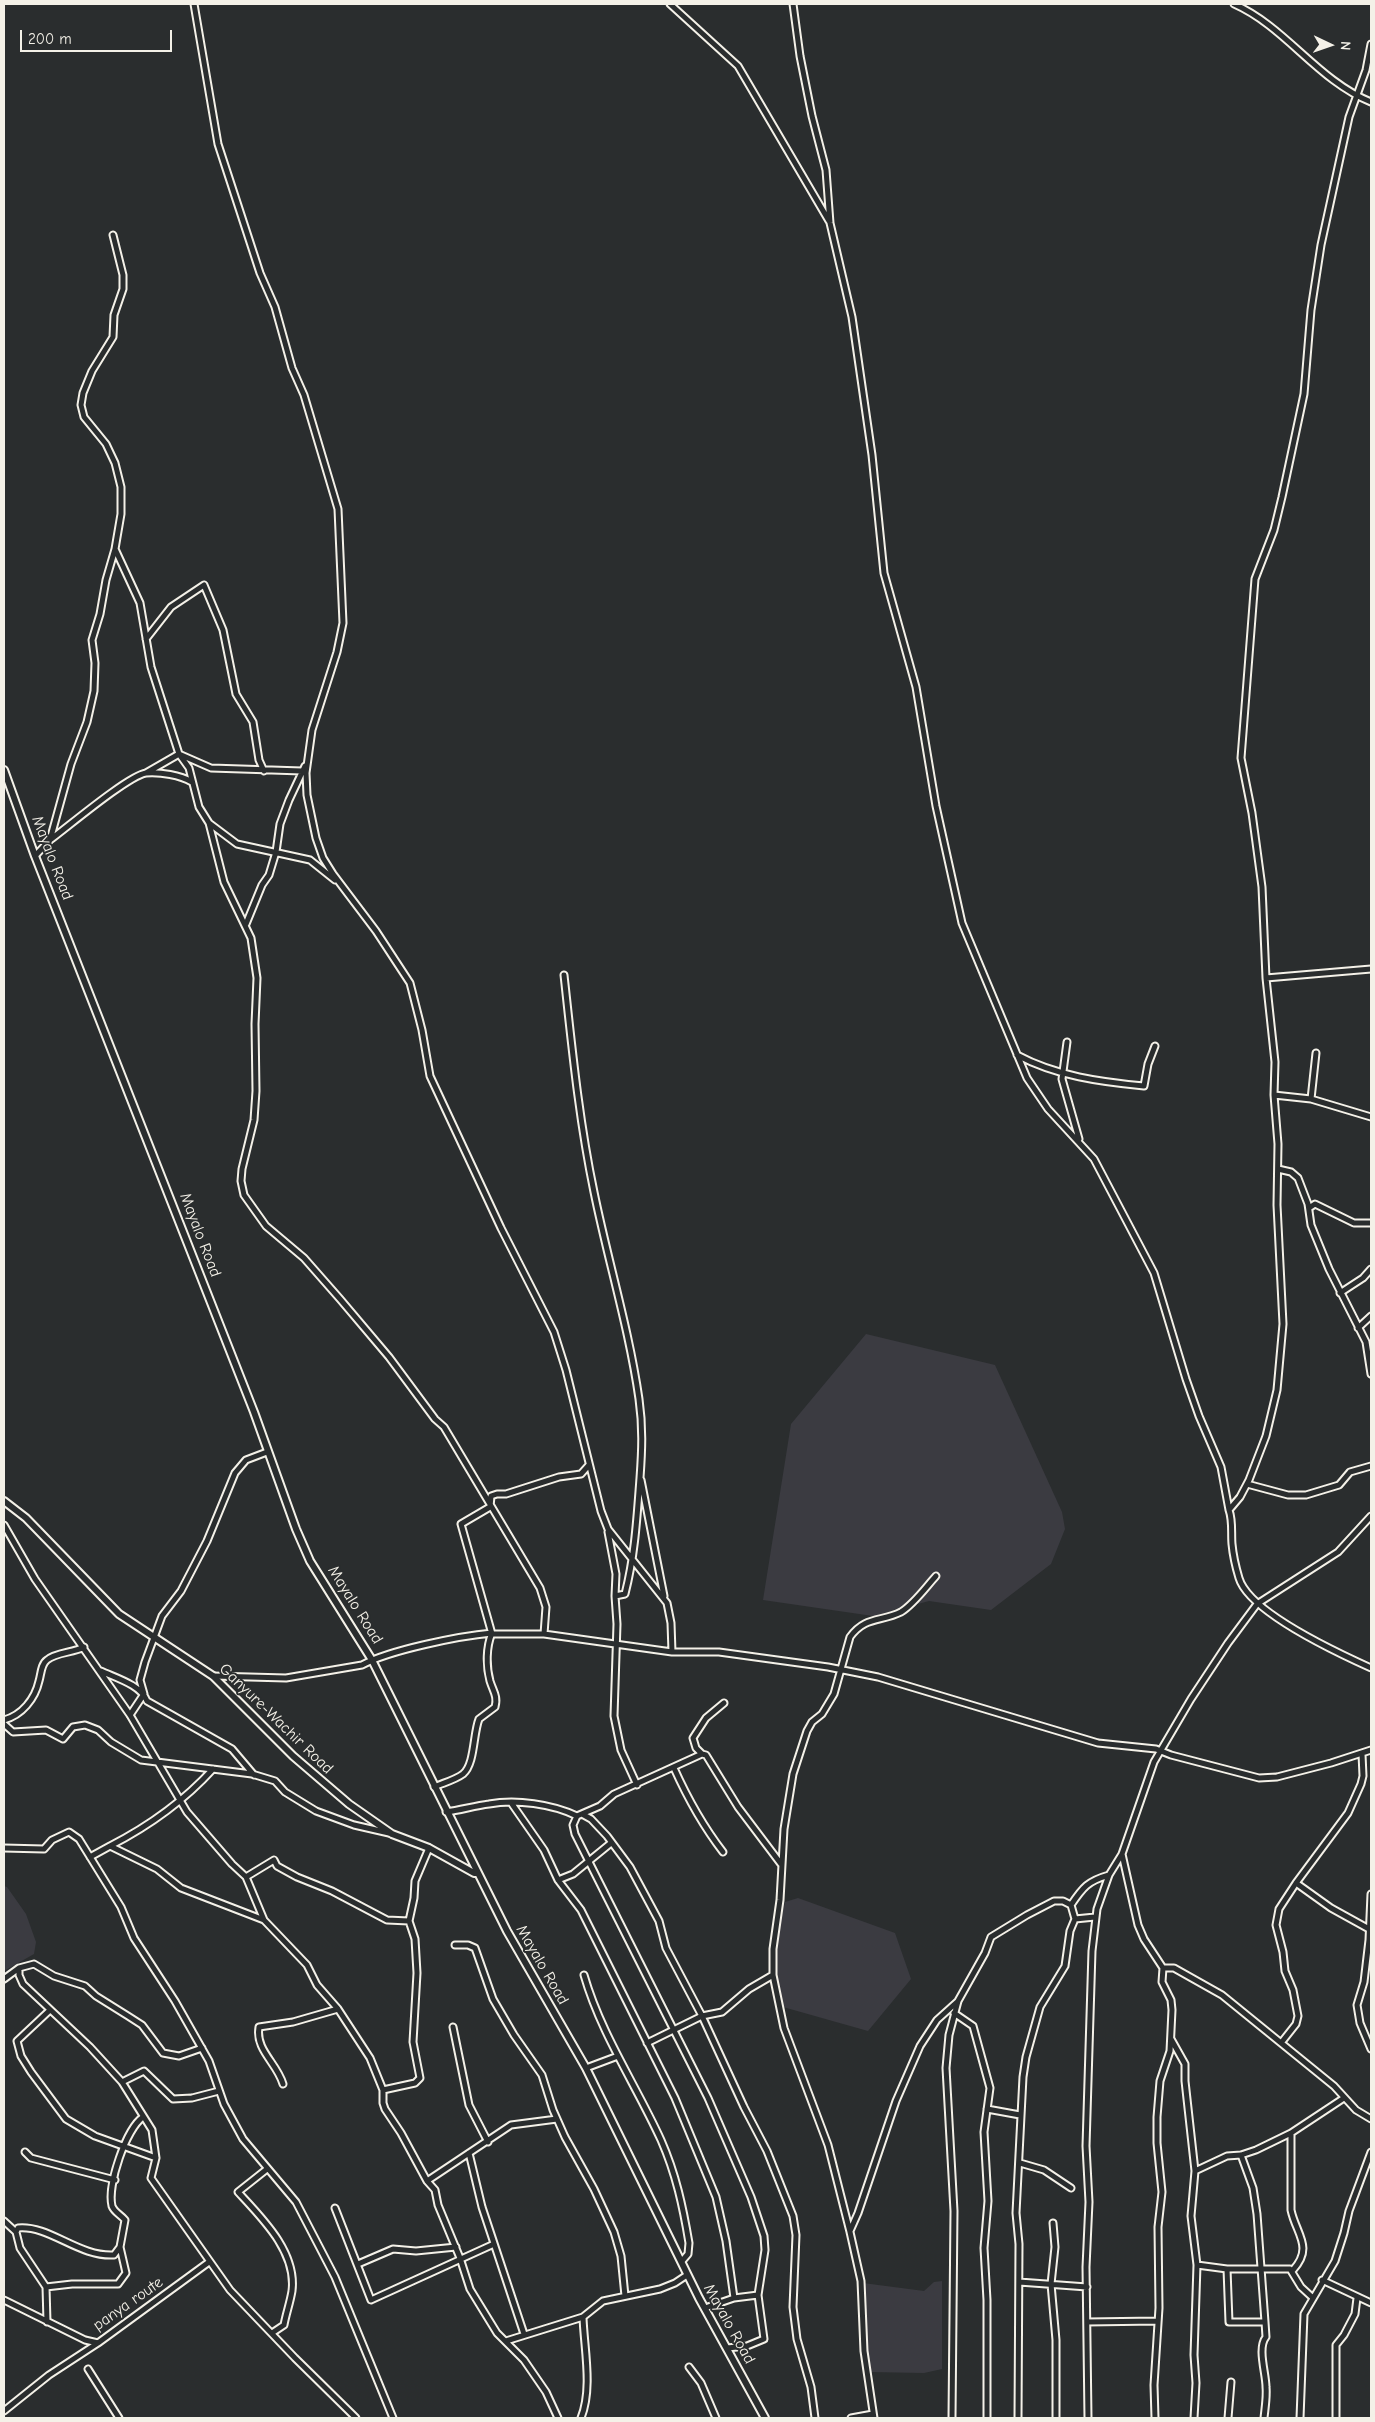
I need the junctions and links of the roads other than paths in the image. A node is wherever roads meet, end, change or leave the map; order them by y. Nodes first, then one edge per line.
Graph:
1 (194, 4) edge
2 (670, 4) edge
3 (793, 4) edge
4 (1234, 4) edge
5 (1371, 44) edge
6 (1358, 96) junction
7 (1371, 102) edge
8 (830, 223) junction
9 (114, 235) dead end
10 (115, 549) junction
11 (146, 639) junction
12 (179, 754) junction
13 (307, 762) junction
14 (4, 770) edge
15 (264, 771) junction
16 (302, 771) junction
17 (146, 773) junction
18 (192, 782) junction
19 (209, 823) junction
20 (50, 840) junction
21 (276, 852) junction
22 (35, 856) junction
23 (345, 888) junction
24 (246, 924) junction
25 (1371, 969) edge
26 (564, 975) dead end
27 (1266, 978) junction
28 (1067, 1042) dead end
29 (1155, 1046) dead end
30 (1316, 1053) dead end
31 (1017, 1055) junction
32 (1062, 1073) junction
33 (1274, 1095) junction
34 (1311, 1099) junction
35 (1371, 1117) edge
36 (1080, 1142) junction
37 (1278, 1168) junction
38 (1309, 1208) junction
39 (1371, 1223) edge
40 (1371, 1269) edge
41 (1340, 1293) junction
42 (1371, 1316) edge
43 (1358, 1328) junction
44 (1371, 1374) edge
45 (267, 1452) junction
46 (589, 1465) junction
47 (1371, 1466) edge
48 (640, 1477) junction
49 (1247, 1484) junction
50 (4, 1501) edge
51 (490, 1507) junction
52 (1229, 1510) junction
53 (1371, 1516) edge
54 (4, 1525) edge
55 (608, 1529) junction
56 (633, 1562) junction
57 (936, 1576) dead end
58 (615, 1596) junction
59 (664, 1597) junction
60 (1258, 1604) junction
61 (492, 1633) junction
62 (544, 1634) junction
63 (154, 1637) junction
64 (616, 1644) junction
65 (84, 1647) junction
66 (672, 1652) junction
67 (372, 1660) junction
68 (1371, 1668) edge
69 (99, 1670) junction
70 (843, 1670) junction
71 (213, 1676) junction
72 (144, 1694) junction
73 (724, 1703) dead end
74 (130, 1715) junction
75 (4, 1722) edge
76 (1371, 1750) edge
77 (1160, 1752) junction
78 (702, 1754) junction
79 (1362, 1754) junction
80 (157, 1760) junction
81 (674, 1768) junction
82 (213, 1769) junction
83 (254, 1775) junction
84 (637, 1785) junction
85 (434, 1787) junction
86 (180, 1802) junction
87 (512, 1804) junction
88 (446, 1812) junction
89 (579, 1815) junction
90 (392, 1834) junction
91 (611, 1843) junction
92 (110, 1846) junction
93 (4, 1848) edge
94 (429, 1848) junction
95 (724, 1852) dead end
96 (1122, 1854) junction
97 (90, 1857) junction
98 (589, 1862) junction
99 (781, 1864) junction
100 (478, 1873) junction
101 (1109, 1875) junction
102 (246, 1876) junction
103 (558, 1880) junction
104 (1296, 1883) junction
105 (1371, 1894) edge
106 (1072, 1905) junction
107 (1095, 1917) junction
108 (1075, 1919) junction
109 (264, 1920) junction
110 (409, 1921) junction
111 (1369, 1929) junction
112 (454, 1945) dead end
113 (19, 1968) junction
114 (1163, 1968) junction
115 (584, 1975) dead end
116 (773, 1975) junction
117 (4, 1979) edge
118 (958, 2001) junction
119 (338, 2009) junction
120 (50, 2010) junction
121 (954, 2013) junction
122 (702, 2016) junction
123 (453, 2027) dead end
124 (674, 2030) junction
125 (1171, 2039) junction
126 (647, 2043) junction
127 (1281, 2043) junction
128 (202, 2048) junction
129 (1371, 2049) edge
130 (618, 2056) junction
131 (586, 2068) junction
132 (122, 2082) junction
133 (282, 2084) dead end
134 (383, 2090) junction
135 (219, 2091) junction
136 (1344, 2098) junction
137 (987, 2109) junction
138 (1020, 2115) junction
139 (143, 2117) junction
140 (557, 2119) junction
141 (1371, 2119) edge
142 (1291, 2133) junction
143 (488, 2142) junction
144 (123, 2145) junction
145 (25, 2152) dead end
146 (1371, 2152) edge
147 (469, 2153) junction
148 (1241, 2155) junction
149 (156, 2158) junction
150 (1020, 2163) junction
151 (267, 2170) junction
152 (1196, 2170) junction
153 (115, 2180) junction
154 (427, 2181) junction
155 (1071, 2188) dead end
156 (335, 2208) dead end
157 (4, 2221) edge
158 (1052, 2223) dead end
159 (16, 2232) junction
160 (850, 2232) junction
161 (494, 2244) junction
162 (120, 2247) junction
163 (456, 2247) junction
164 (460, 2258) junction
165 (682, 2261) junction
166 (209, 2262) junction
167 (358, 2264) junction
168 (1197, 2265) junction
169 (1227, 2269) junction
170 (1262, 2269) junction
171 (1293, 2270) junction
172 (687, 2274) junction
173 (1322, 2280) junction
174 (1019, 2282) junction
175 (1051, 2284) junction
176 (1087, 2286) junction
177 (46, 2287) junction
178 (758, 2294) junction
179 (625, 2296) junction
180 (734, 2298) junction
181 (1314, 2298) junction
182 (1357, 2298) junction
183 (4, 2300) edge
184 (1371, 2303) edge
185 (705, 2308) junction
186 (583, 2317) junction
187 (1157, 2321) junction
188 (47, 2322) junction
189 (1088, 2322) junction
190 (1266, 2322) junction
191 (272, 2333) junction
192 (524, 2334) junction
193 (506, 2341) junction
194 (98, 2342) junction
195 (727, 2348) junction
196 (689, 2366) dead end
197 (88, 2369) dead end
198 (1231, 2382) dead end
199 (4, 2410) edge
200 (873, 2416) edge
201 (120, 2418) edge
202 (356, 2418) edge
203 (393, 2418) edge
204 (558, 2418) edge
205 (581, 2418) edge
206 (716, 2418) edge
207 (765, 2418) edge
208 (815, 2418) edge
209 (851, 2418) edge
210 (952, 2418) edge
211 (987, 2418) edge
212 (1018, 2418) edge
213 (1056, 2418) edge
214 (1088, 2418) edge
215 (1155, 2418) edge
216 (1194, 2418) edge
217 (1228, 2418) edge
218 (1264, 2418) edge
219 (1300, 2418) edge
220 (1336, 2418) edge

1 - 13 street
2 - 8 street
3 - 8 street
4 - 6 street
5 - 6 street
6 - 7 street
6 - 27 street
8 - 31 street
9 - 10 street
10 - 11 street
10 - 20 street
11 - 12 street
11 - 15 street
12 - 15 street
12 - 17 street
12 - 18 street
13 - 16 street
13 - 23 street
14 - 22 street, Mayalo Road
15 - 16 street
16 - 21 street
17 - 18 street
17 - 20 street
18 - 19 street
19 - 21 street
19 - 24 street
20 - 22 street
21 - 23 street
21 - 24 street
22 - 45 street, Mayalo Road
23 - 46 street
24 - 51 street
25 - 27 street
26 - 48 street
27 - 33 street
28 - 32 street
29 - 32 street
30 - 34 street
31 - 32 street
31 - 36 street
32 - 36 street
33 - 34 street
33 - 37 street
34 - 35 street
36 - 52 street
37 - 38 street
37 - 49 street
38 - 39 street
38 - 41 street
40 - 41 street
41 - 43 street
42 - 43 street
43 - 44 street
45 - 63 street
45 - 67 street, Mayalo Road
46 - 51 street
46 - 55 street
47 - 49 street
48 - 56 street
48 - 59 street
49 - 52 street
50 - 63 street, Ganyure-Wachir Road
51 - 61 street
51 - 62 street
52 - 60 street
53 - 60 street
54 - 65 street
55 - 56 street
55 - 58 street
56 - 58 street
56 - 59 street
57 - 70 street
58 - 64 street
59 - 66 street
60 - 68 street
60 - 77 street
61 - 62 street
61 - 67 street
61 - 85 street
62 - 64 street
63 - 71 street, Ganyure-Wachir Road
63 - 72 street
64 - 66 street
64 - 84 street
65 - 69 street
65 - 75 street
66 - 70 street
67 - 71 street
67 - 85 street, Mayalo Road
69 - 72 street
69 - 74 street
70 - 77 street
70 - 99 street
71 - 90 street, Ganyure-Wachir Road
72 - 74 street
72 - 83 street
73 - 78 street
74 - 80 street
75 - 80 street
76 - 79 street
77 - 79 street
77 - 96 street
78 - 81 street
78 - 99 street
79 - 104 street
80 - 82 street
80 - 86 street
81 - 84 street
81 - 95 street
82 - 83 street
82 - 86 street
83 - 90 street
84 - 89 street
85 - 88 street, Mayalo Road
86 - 92 street
86 - 102 street
87 - 88 street
87 - 89 street
87 - 103 street
88 - 100 street, Mayalo Road
89 - 91 street
89 - 98 street
90 - 94 street, Ganyure-Wachir Road
91 - 98 street
91 - 122 street
92 - 97 street
92 - 109 street
93 - 97 street
94 - 100 street, Ganyure-Wachir Road
94 - 110 street
96 - 101 street
96 - 114 street
97 - 128 street
98 - 103 street
98 - 124 street
99 - 116 street
100 - 131 street, Mayalo Road
101 - 106 street
101 - 107 street
102 - 109 street
102 - 110 street
103 - 126 street
104 - 111 street
104 - 127 street
105 - 111 street
106 - 108 street
106 - 118 street
107 - 108 street
107 - 176 street
108 - 138 street
109 - 119 street
110 - 134 street
111 - 129 street
112 - 140 street
113 - 117 street
113 - 120 street
113 - 128 street
114 - 125 street
114 - 127 street
115 - 130 street
116 - 122 street
116 - 160 street
118 - 121 street
118 - 160 street
119 - 133 street
119 - 134 street
120 - 132 street
120 - 144 street
121 - 137 street
121 - 210 street
122 - 124 street
122 - 208 street
123 - 143 street
124 - 126 street
124 - 178 street
125 - 152 street
125 - 187 street
126 - 180 street
127 - 136 street
128 - 135 street
130 - 131 street
130 - 165 street
131 - 165 street, Mayalo Road
132 - 135 street
132 - 139 street
134 - 154 street
135 - 151 street
136 - 141 street
136 - 142 street
137 - 138 street
137 - 211 street
138 - 150 street
139 - 144 street
139 - 149 street
140 - 143 street
140 - 179 street
142 - 148 street
142 - 171 street
143 - 147 street
144 - 149 street
144 - 153 street
145 - 153 street
146 - 173 street
147 - 154 street
147 - 161 street
148 - 152 street
148 - 170 street
149 - 166 street
150 - 155 street
150 - 174 street
151 - 191 street
151 - 203 street
152 - 168 street
153 - 162 street
154 - 163 street
156 - 167 street
157 - 159 street
158 - 175 street
159 - 162 street
159 - 177 street
160 - 200 street
161 - 164 street
161 - 192 street
162 - 177 street
163 - 164 street
163 - 167 street
164 - 167 street
164 - 193 street
165 - 172 street, Mayalo Road
166 - 191 street
166 - 194 street, panya route
168 - 169 street
168 - 216 street
169 - 170 street
169 - 190 street
170 - 171 street
170 - 190 street
171 - 181 street
172 - 179 street
172 - 185 street, Mayalo Road
173 - 181 street
173 - 182 street
174 - 175 street
174 - 212 street
175 - 176 street
175 - 213 street
176 - 189 street
177 - 188 street
178 - 180 street
178 - 195 street
179 - 186 street
180 - 185 street
181 - 219 street
182 - 184 street
182 - 220 street
183 - 188 street, panya route
185 - 195 street, Mayalo Road
186 - 192 street
186 - 205 street
187 - 189 street
187 - 215 street
188 - 194 street, panya route
189 - 214 street
190 - 218 street
191 - 202 street
192 - 193 street
193 - 204 street
194 - 199 street
195 - 207 street, Mayalo Road
196 - 206 street
197 - 201 street
198 - 217 street
200 - 209 street

